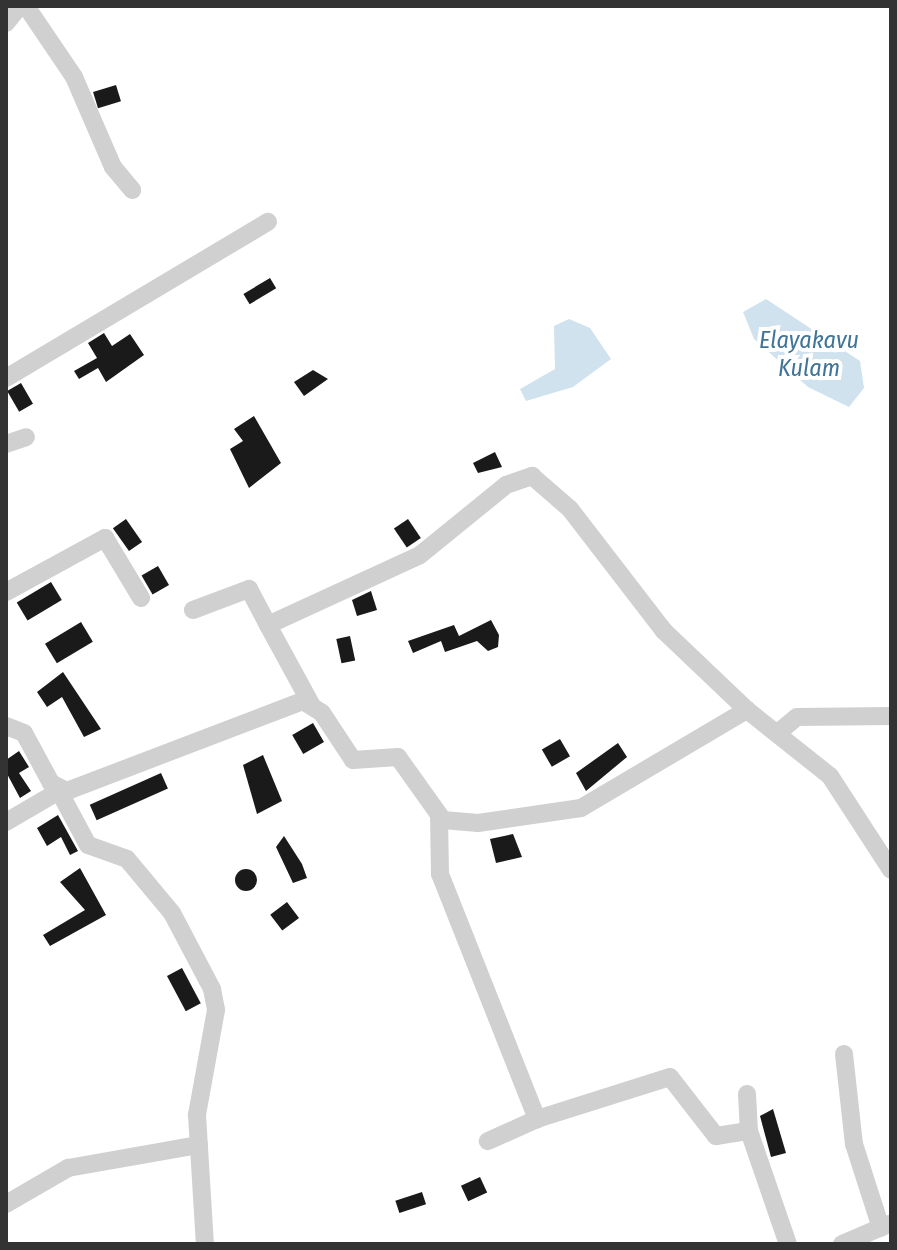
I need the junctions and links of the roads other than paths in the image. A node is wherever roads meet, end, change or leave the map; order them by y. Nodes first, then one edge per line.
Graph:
1 (23, 6) edge
2 (6, 23) edge
3 (132, 190) dead end
4 (268, 222) dead end
5 (6, 378) edge
6 (26, 437) dead end
7 (6, 444) edge
8 (6, 592) edge
9 (141, 598) dead end
10 (193, 610) dead end
11 (268, 625) junction
12 (311, 704) junction
13 (747, 710) junction
14 (891, 716) edge
15 (6, 726) edge
16 (779, 732) junction
17 (59, 791) junction
18 (439, 816) junction
19 (6, 822) edge
20 (891, 870) edge
21 (844, 1054) dead end
22 (747, 1094) dead end
23 (537, 1119) junction
24 (749, 1131) junction
25 (488, 1141) dead end
26 (199, 1145) junction
27 (6, 1204) edge
28 (886, 1225) edge
29 (205, 1244) edge
30 (788, 1244) edge
31 (842, 1244) edge

1 - 2 street
1 - 3 street
4 - 5 street
6 - 7 street
8 - 9 street
10 - 11 street
11 - 12 street
11 - 13 street
12 - 17 street
12 - 18 street
13 - 16 street
13 - 18 street
14 - 16 street
15 - 17 street
16 - 20 street
17 - 19 street
17 - 26 street
18 - 23 street
21 - 28 street
22 - 24 street
23 - 24 street
23 - 25 street
24 - 30 street
26 - 27 street
26 - 29 street
28 - 31 street

